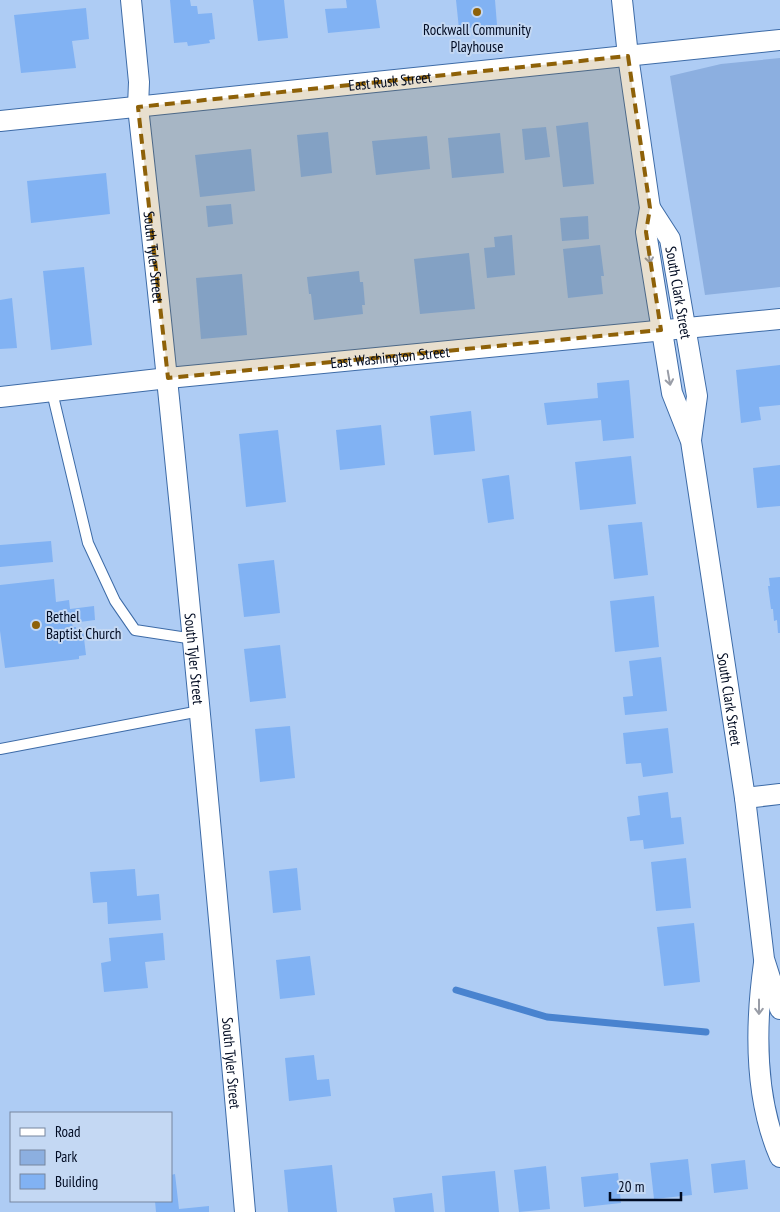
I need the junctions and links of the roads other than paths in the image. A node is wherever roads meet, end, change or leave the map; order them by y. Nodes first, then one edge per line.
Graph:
1 (131, 0) edge
2 (622, 0) edge
3 (780, 40) edge
4 (628, 56) junction
5 (138, 107) junction
6 (0, 121) edge
7 (650, 208) junction
8 (780, 319) edge
9 (686, 328) junction
10 (661, 330) junction
11 (168, 378) junction
12 (52, 392) junction
13 (0, 397) edge
14 (691, 441) junction
15 (194, 639) junction
16 (200, 711) junction
17 (0, 749) edge
18 (780, 794) edge
19 (745, 798) junction
20 (764, 959) junction
21 (780, 1009) edge
22 (780, 1157) edge
23 (245, 1212) edge

1 - 5 street, South Tyler Street
2 - 4 street, South Clark Street
3 - 4 street, East Rusk Street
4 - 5 street, East Rusk Street
4 - 7 street, South Clark Street
5 - 6 street, East Rusk Street
5 - 11 street, South Tyler Street
7 - 9 street, South Clark Street
7 -> 10 street, South Clark Street
8 - 9 street, East Washington Street
9 - 10 street, East Washington Street
9 - 14 street, South Clark Street
10 - 11 street, East Washington Street
10 -> 14 street, South Clark Street
11 - 12 street, East Washington Street
11 - 15 street, South Tyler Street
12 - 13 street, East Washington Street
12 - 15 lane
14 - 19 street, South Clark Street
15 - 16 street, South Tyler Street
16 - 17 lane
16 - 23 street, South Tyler Street
18 - 19 street
19 - 20 street, South Clark Street
20 - 21 street, South Clark Street
20 -> 22 street, South Clark Street

